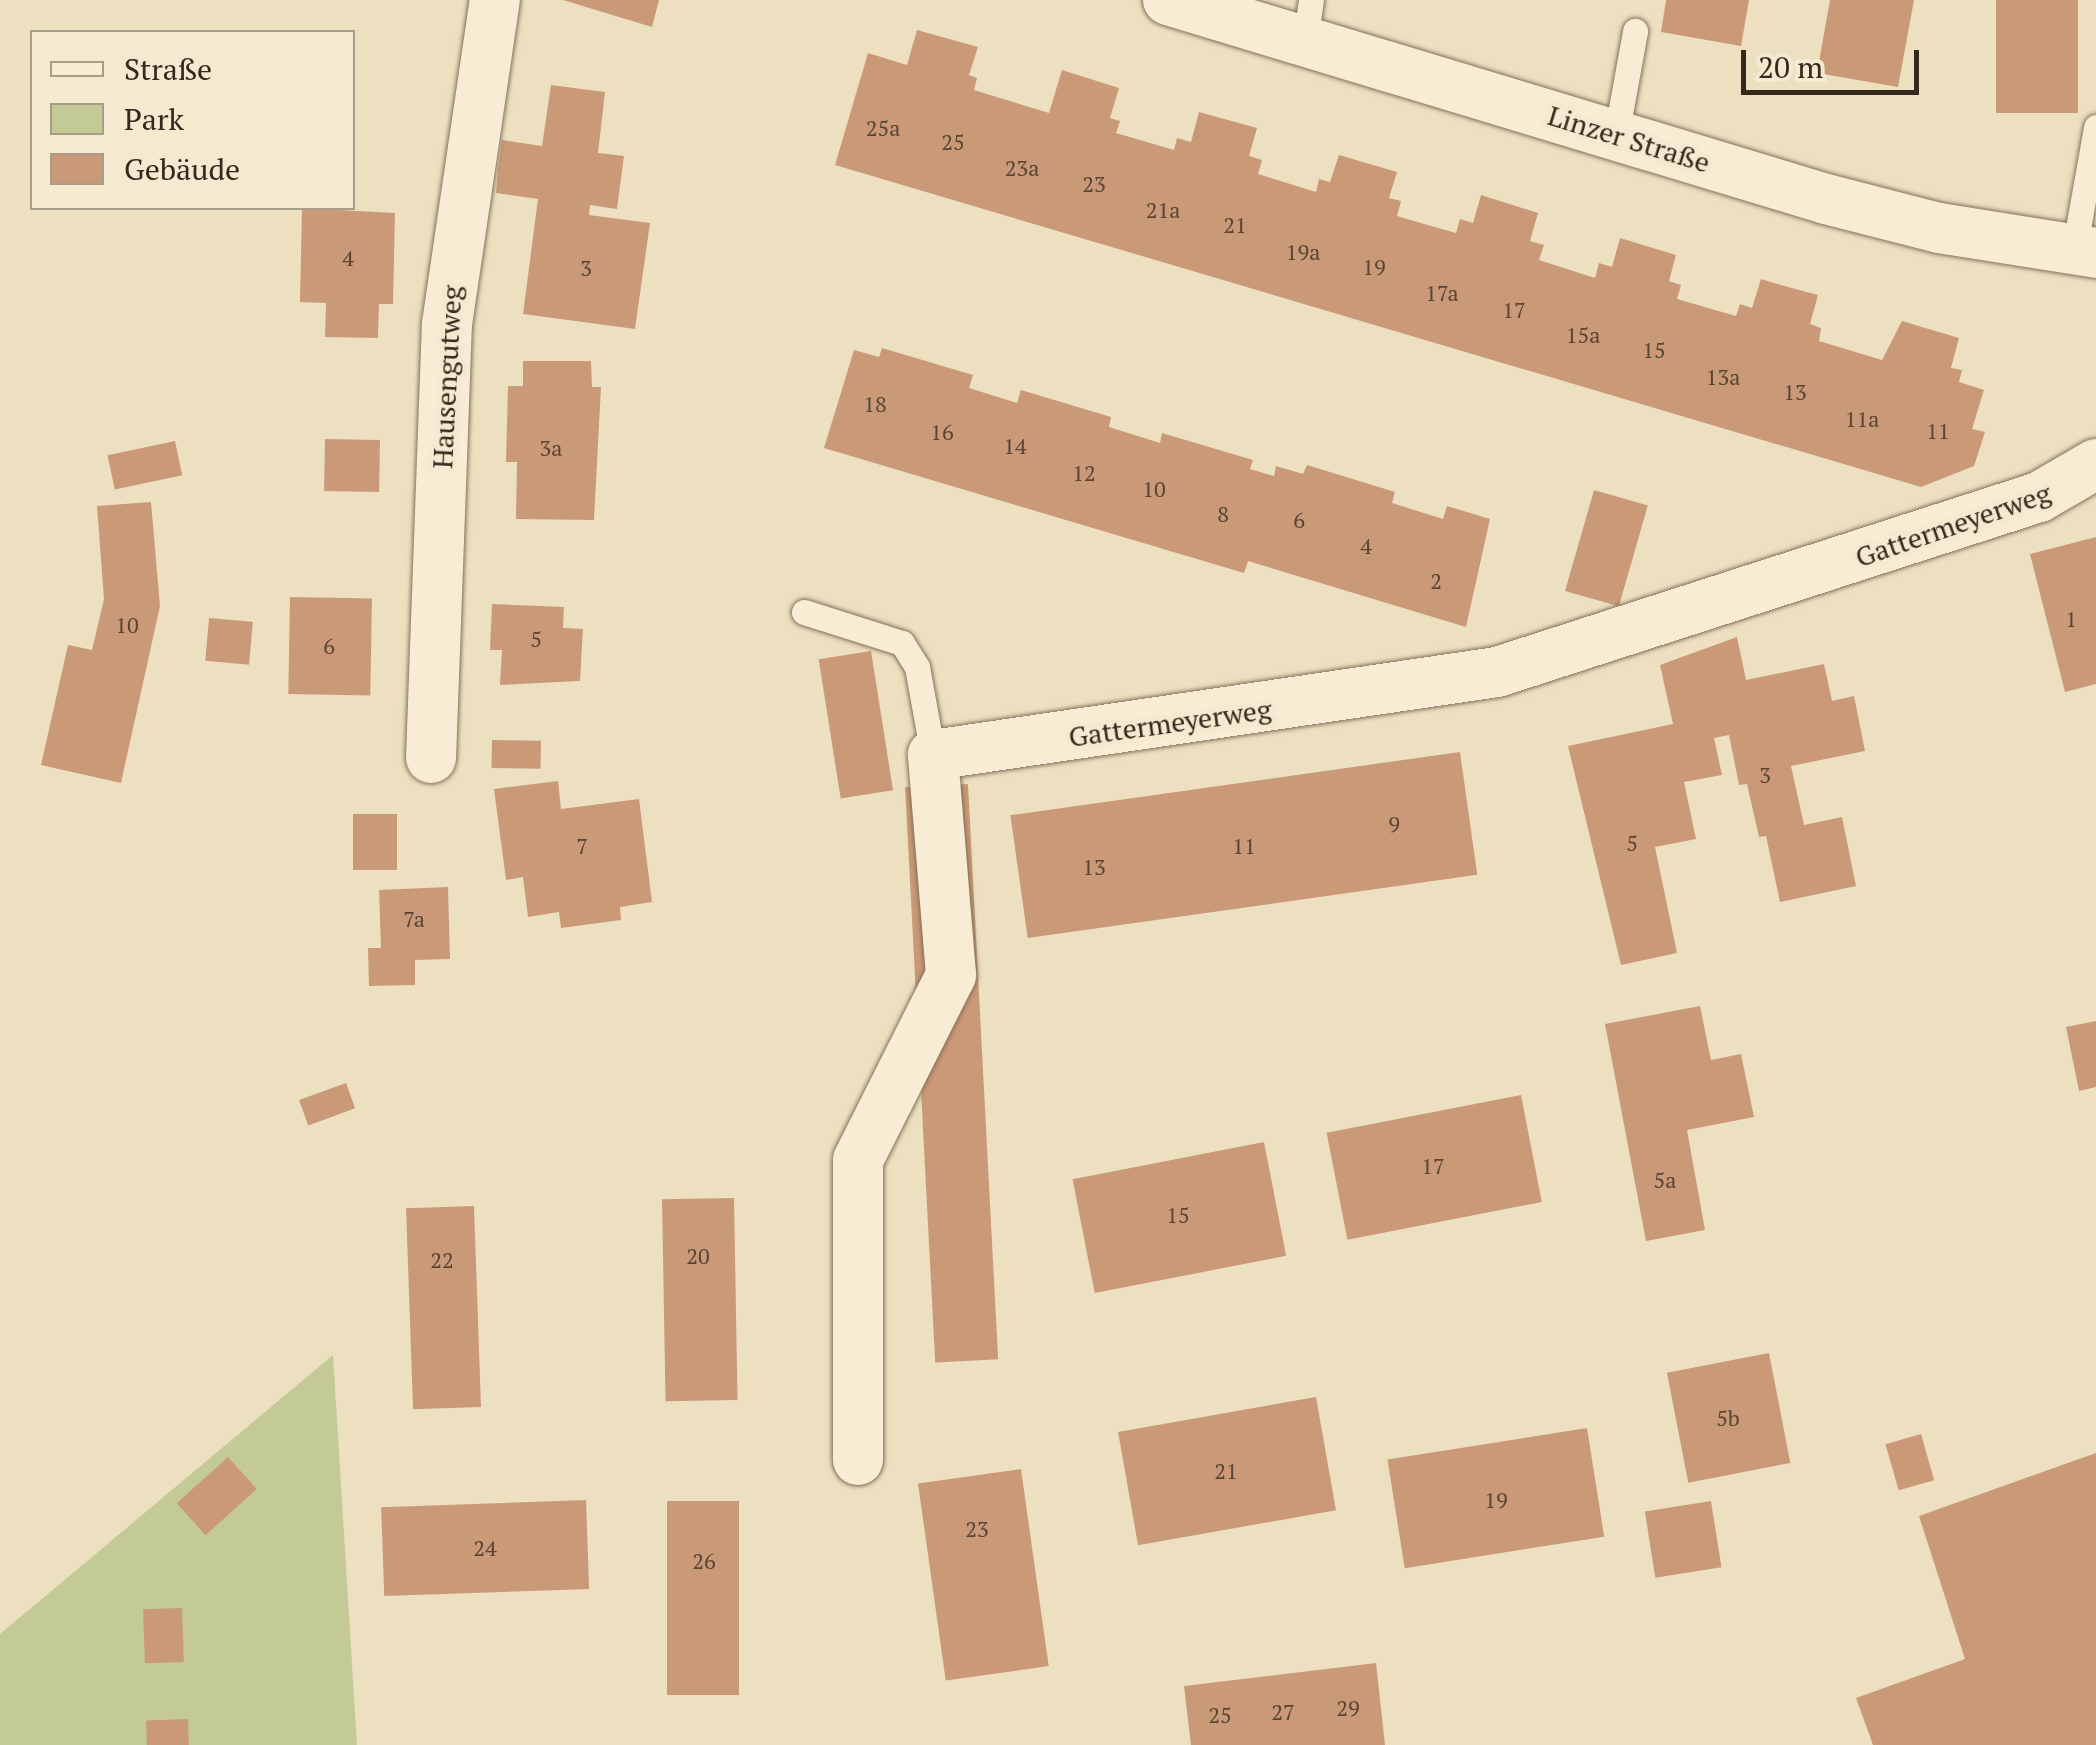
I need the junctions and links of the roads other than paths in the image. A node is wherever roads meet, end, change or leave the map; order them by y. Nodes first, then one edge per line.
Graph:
1 (496, 0) edge
2 (1168, 0) edge
3 (1308, 21) edge
4 (1635, 32) dead end
5 (2096, 128) edge
6 (1616, 136) junction
7 (2085, 252) edge
8 (2096, 464) edge
9 (804, 612) dead end
10 (933, 755) junction
11 (432, 758) dead end
12 (858, 1460) dead end

1 - 11 street, Hausengutweg
2 - 3 street, Linzer Straße
3 - 6 street, Linzer Straße
4 - 6 lane
5 - 7 lane
6 - 7 street, Linzer Straße
8 - 10 street, Gattermeyerweg
9 - 10 lane
10 - 12 street

